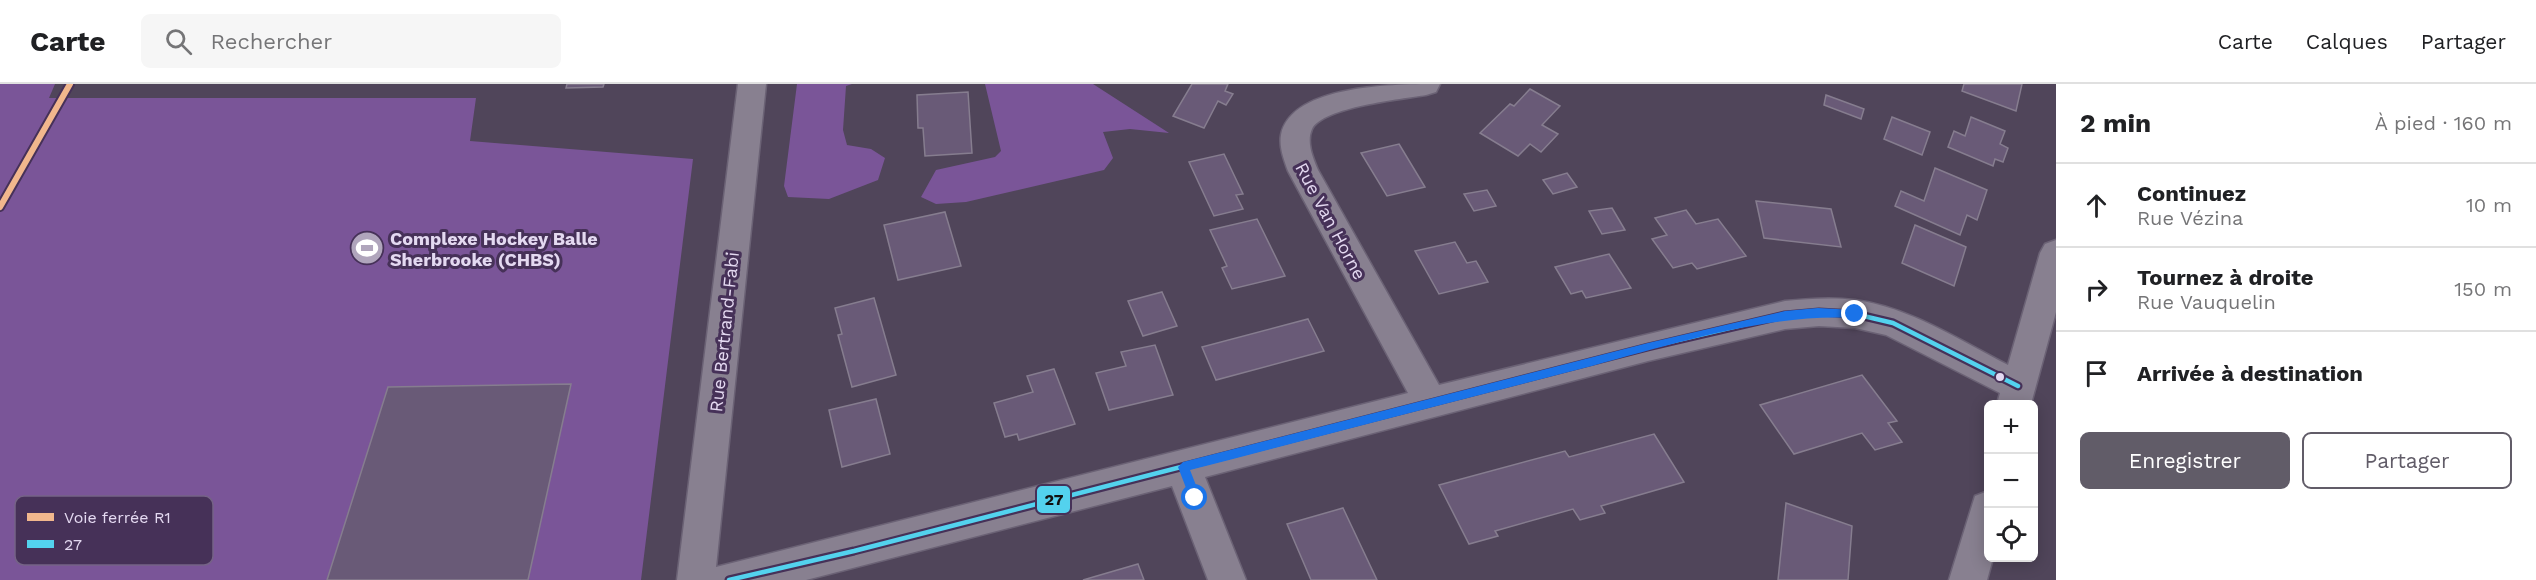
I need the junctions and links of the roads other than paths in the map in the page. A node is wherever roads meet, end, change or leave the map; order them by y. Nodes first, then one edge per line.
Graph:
1 (752, 84) edge
2 (1426, 84) edge
3 (2056, 253) edge
4 (2016, 395) edge
5 (1431, 403) junction
6 (1183, 467) junction
7 (1984, 525) edge
8 (696, 580) edge
9 (729, 580) edge
10 (1227, 580) edge
11 (1968, 580) edge

1 - 8 street, Rue Bertrand-Fabi
2 - 5 street, Rue Van Horne
3 - 4 street
4 - 5 street
5 - 6 street
6 - 9 street
6 - 10 street
7 - 11 street

